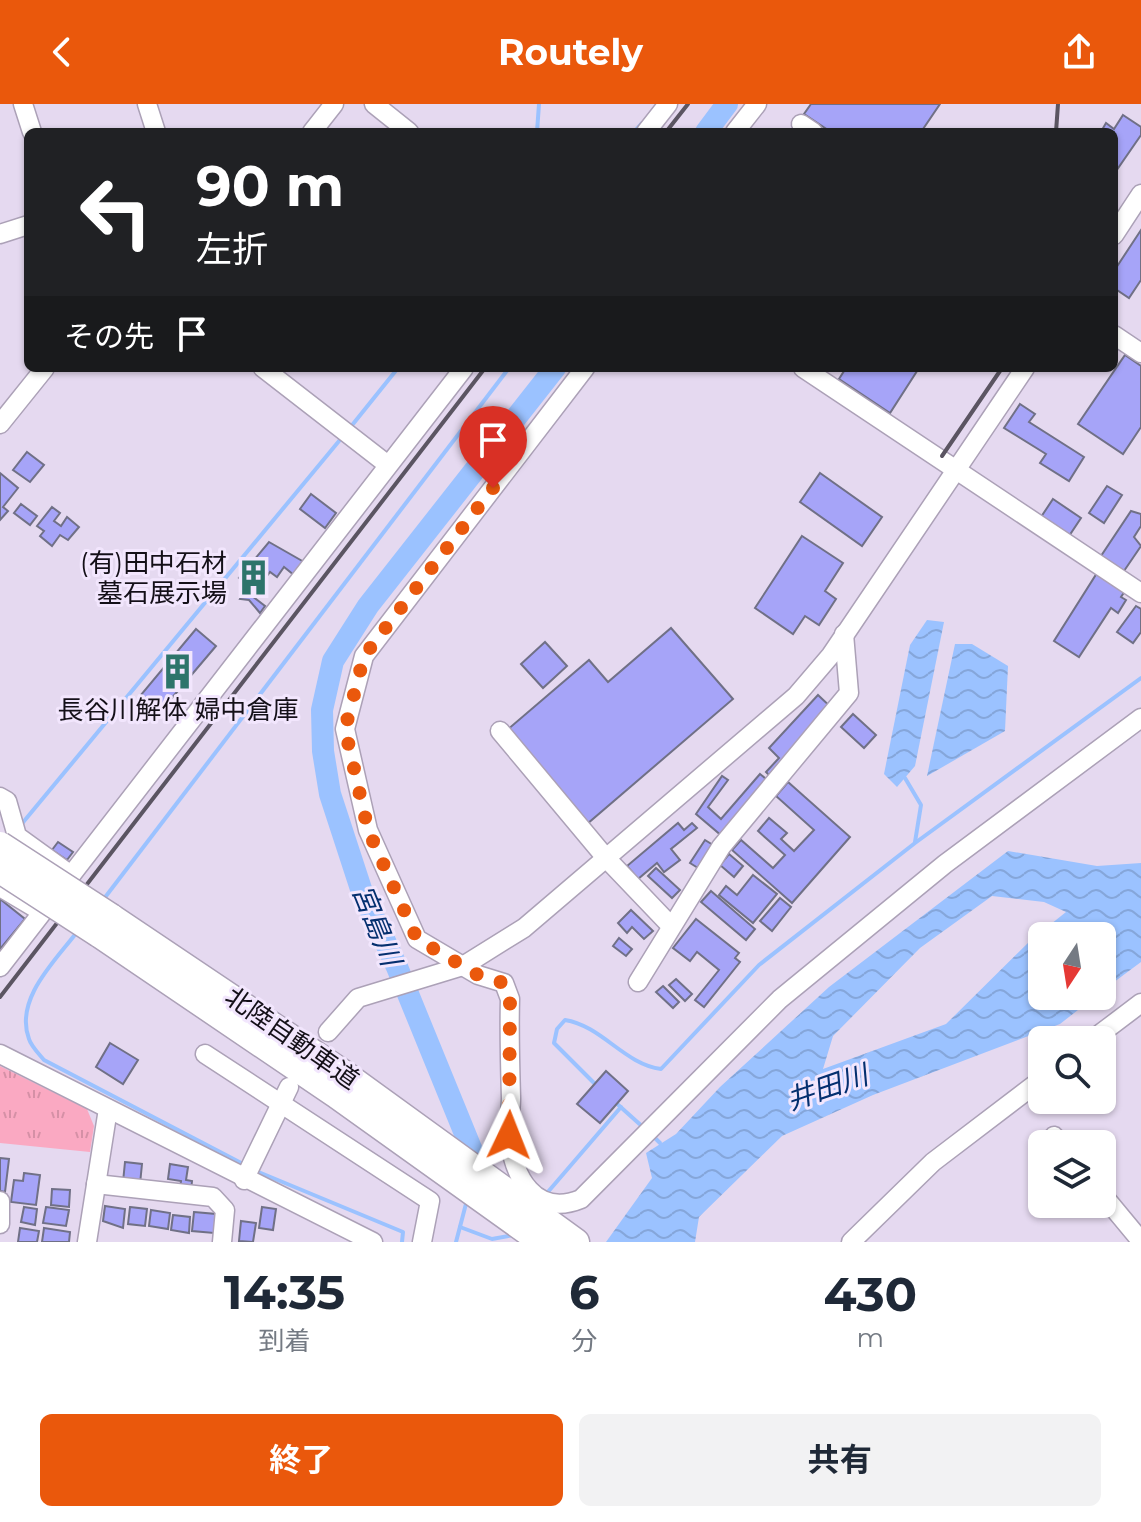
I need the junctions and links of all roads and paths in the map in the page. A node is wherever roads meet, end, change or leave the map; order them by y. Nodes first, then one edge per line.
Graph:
1 (23, 104) edge
2 (147, 104) edge
3 (334, 104) edge
4 (374, 104) edge
5 (668, 104) edge
6 (757, 104) edge
7 (31, 128) edge
8 (155, 128) edge
9 (315, 128) edge
10 (404, 128) edge
11 (649, 128) edge
12 (738, 128) edge
13 (1141, 194) edge
14 (24, 226) edge
15 (1118, 229) edge
16 (0, 234) edge
17 (1118, 338) edge
18 (1141, 353) edge
19 (42, 372) edge
20 (268, 372) edge
21 (461, 372) edge
22 (582, 372) edge
23 (809, 372) edge
24 (1022, 372) edge
25 (0, 424) edge
26 (388, 465) junction
27 (956, 469) junction
28 (1141, 593) edge
29 (844, 634) junction
30 (1141, 718) edge
31 (500, 731) dead end
32 (0, 797) edge
33 (0, 845) edge
34 (606, 858) junction
35 (0, 870) edge
36 (71, 875) junction
37 (0, 887) edge
38 (42, 912) junction
39 (105, 925) junction
40 (671, 926) junction
41 (463, 966) junction
42 (0, 967) edge
43 (638, 982) dead end
44 (1141, 1003) edge
45 (1111, 1026) edge
46 (328, 1032) dead end
47 (0, 1054) edge
48 (205, 1054) dead end
49 (289, 1087) dead end
50 (1028, 1090) edge
51 (282, 1106) junction
52 (108, 1109) junction
53 (435, 1151) junction
54 (244, 1180) junction
55 (96, 1184) junction
56 (0, 1201) edge
57 (1116, 1211) edge
58 (0, 1224) edge
59 (348, 1235) edge
60 (1141, 1241) edge
61 (87, 1242) edge
62 (222, 1242) edge
63 (373, 1242) edge
64 (422, 1242) edge
65 (542, 1242) edge
66 (576, 1242) edge
67 (851, 1242) edge

1 - 7 street
2 - 8 street
3 - 9 street
4 - 10 street
5 - 11 street
6 - 12 street
13 - 15 street
14 - 16 street
17 - 18 street
19 - 25 street
20 - 26 street
21 - 26 street
22 - 41 street
23 - 27 street
24 - 27 street
26 - 36 street
27 - 28 street
27 - 29 street
29 - 34 street
29 - 40 street
30 - 41 street
31 - 34 street
32 - 36 street
33 - 39 highway, 北陸自動車道, bridge
34 - 40 street
34 - 41 street
35 - 39 highway, 北陸自動車道, bridge
36 - 38 street
37 - 38 street
38 - 42 street
39 - 53 highway, 北陸自動車道
40 - 43 street
41 - 46 street
44 - 45 street
47 - 52 street
48 - 51 street
49 - 51 street
50 - 67 street
51 - 54 street
51 - 64 street
52 - 54 street
52 - 55 street
53 - 65 highway, 北陸自動車道
53 - 66 highway, 北陸自動車道
54 - 59 street
55 - 61 street
55 - 62 street
56 - 58 street
57 - 60 street
59 - 63 street

